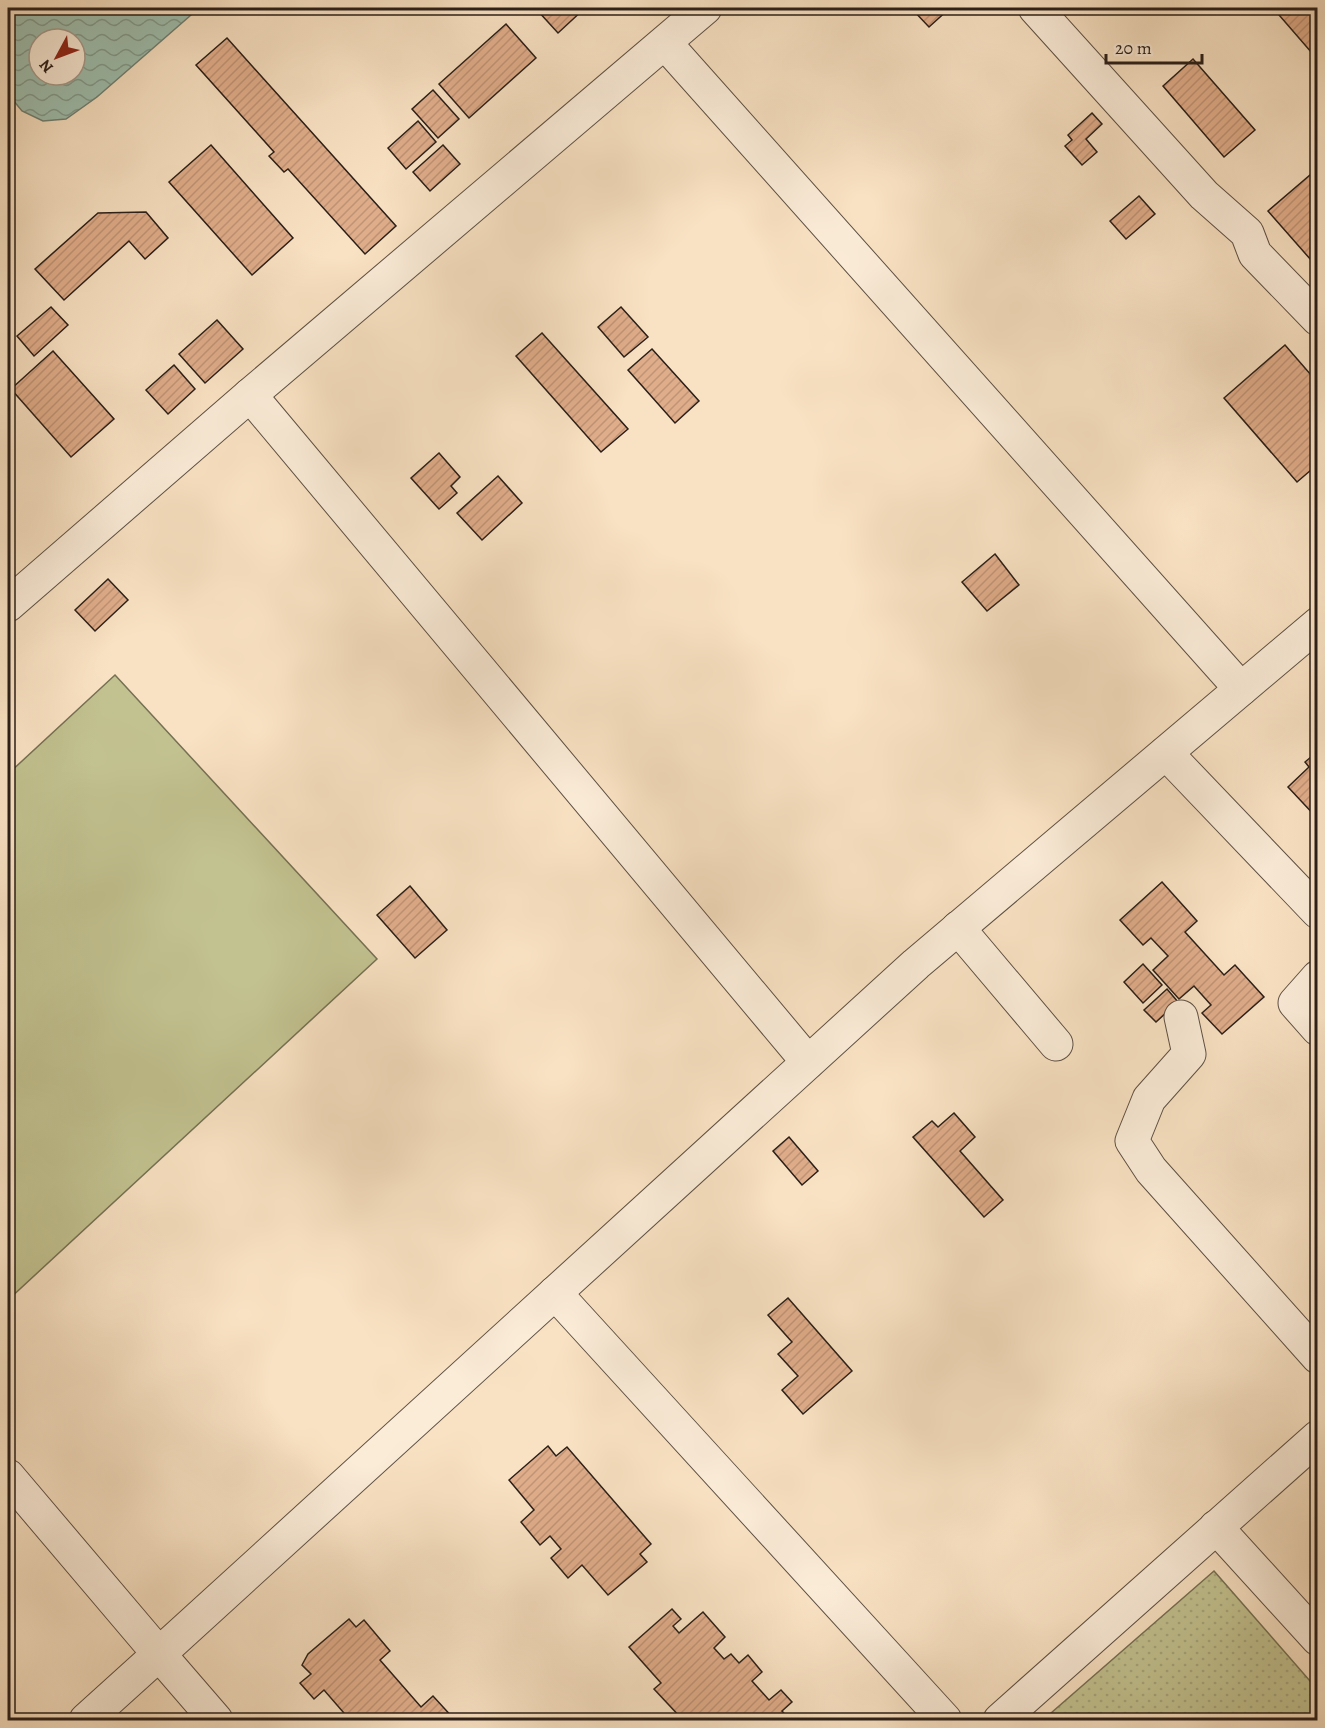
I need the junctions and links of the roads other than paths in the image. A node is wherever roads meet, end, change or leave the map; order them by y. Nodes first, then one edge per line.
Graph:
1 (705, 8) edge
2 (1035, 8) edge
3 (665, 43) junction
4 (1317, 319) edge
5 (250, 395) junction
6 (8, 605) edge
7 (1317, 624) edge
8 (1241, 689) junction
9 (1166, 753) junction
10 (1317, 912) edge
11 (958, 928) junction
12 (1317, 977) edge
13 (1181, 1017) dead end
14 (1317, 1029) edge
15 (1056, 1044) dead end
16 (808, 1062) junction
17 (555, 1293) junction
18 (1317, 1357) edge
19 (1317, 1437) edge
20 (8, 1476) edge
21 (1216, 1527) junction
22 (1317, 1639) edge
23 (159, 1654) junction
24 (86, 1720) edge
25 (216, 1720) edge
26 (945, 1720) edge
27 (1000, 1720) edge

1 - 3 street
2 - 4 street
3 - 5 street
3 - 8 street
5 - 6 street
5 - 16 street
7 - 8 street
8 - 9 street
9 - 10 street
9 - 11 street
11 - 15 street
11 - 16 street
12 - 14 street
13 - 18 street
16 - 17 street
17 - 23 street
17 - 26 street
19 - 21 street
20 - 23 street
21 - 22 street
21 - 27 street
23 - 24 street
23 - 25 street

